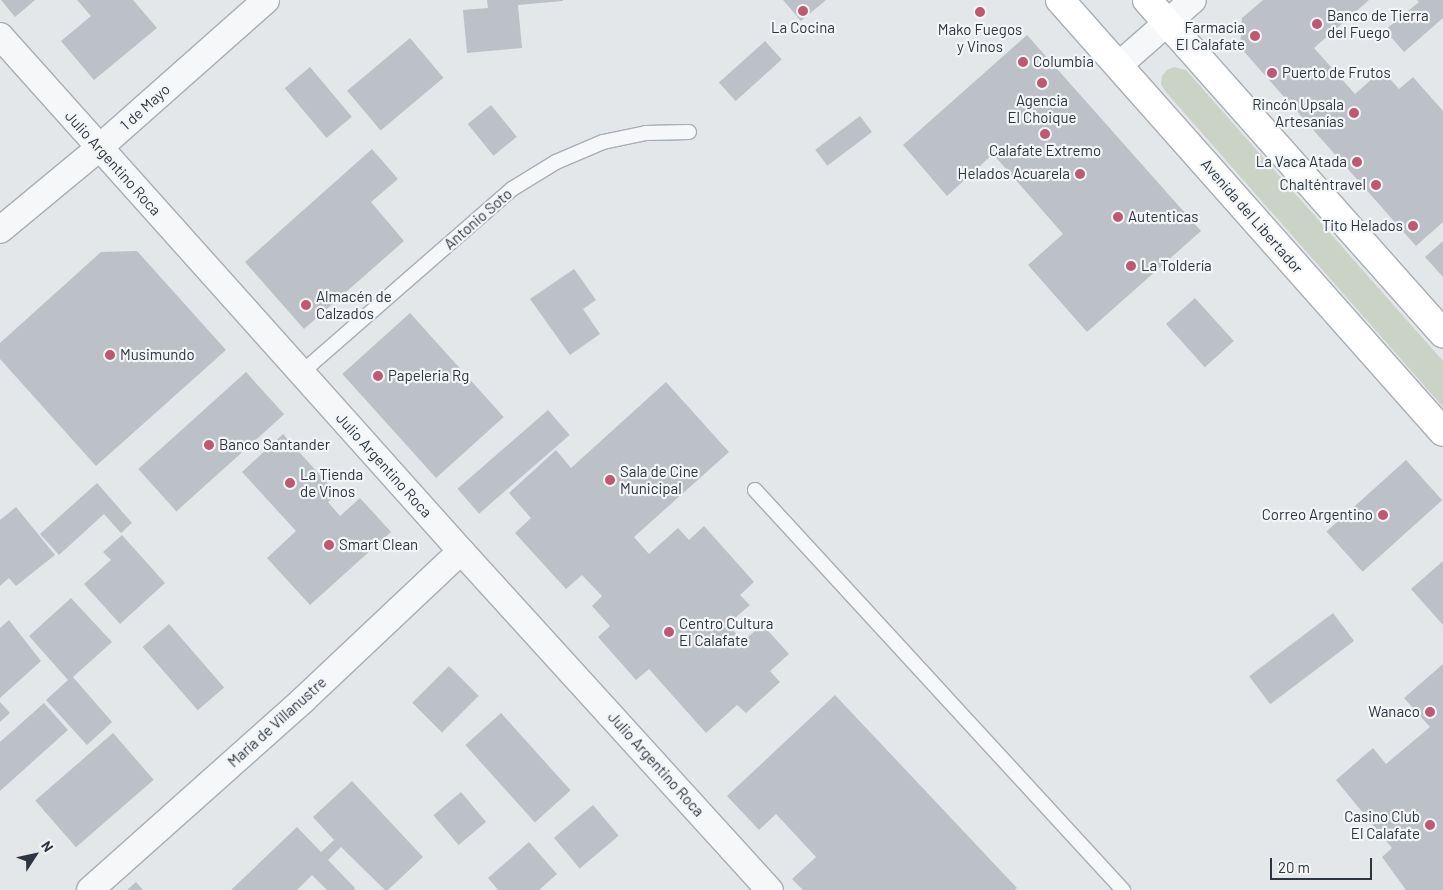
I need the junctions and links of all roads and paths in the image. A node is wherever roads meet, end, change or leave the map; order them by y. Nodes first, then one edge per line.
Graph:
1 (266, 0) edge
2 (1060, 0) edge
3 (1147, 0) edge
4 (1193, 0) edge
5 (1167, 23) junction
6 (0, 36) edge
7 (1119, 66) junction
8 (689, 132) dead end
9 (99, 148) junction
10 (0, 230) edge
11 (1443, 333) edge
12 (301, 373) junction
13 (1443, 432) edge
14 (755, 490) dead end
15 (461, 551) junction
16 (90, 890) edge
17 (770, 890) edge
18 (1123, 890) edge

1 - 9 street, 1 de Mayo
2 - 7 main road, Avenida del Libertador
3 - 5 main road
4 - 5 street
5 - 7 street
5 - 11 main road
6 - 9 street, Julio Argentino Roca
7 - 13 main road, Avenida del Libertador
8 - 12 lane, Antonio Soto
9 - 10 street, 1 de Mayo
9 - 12 street, Julio Argentino Roca
12 - 15 street, Julio Argentino Roca
14 - 18 lane
15 - 16 street, María de Villanustre
15 - 17 street, Julio Argentino Roca

